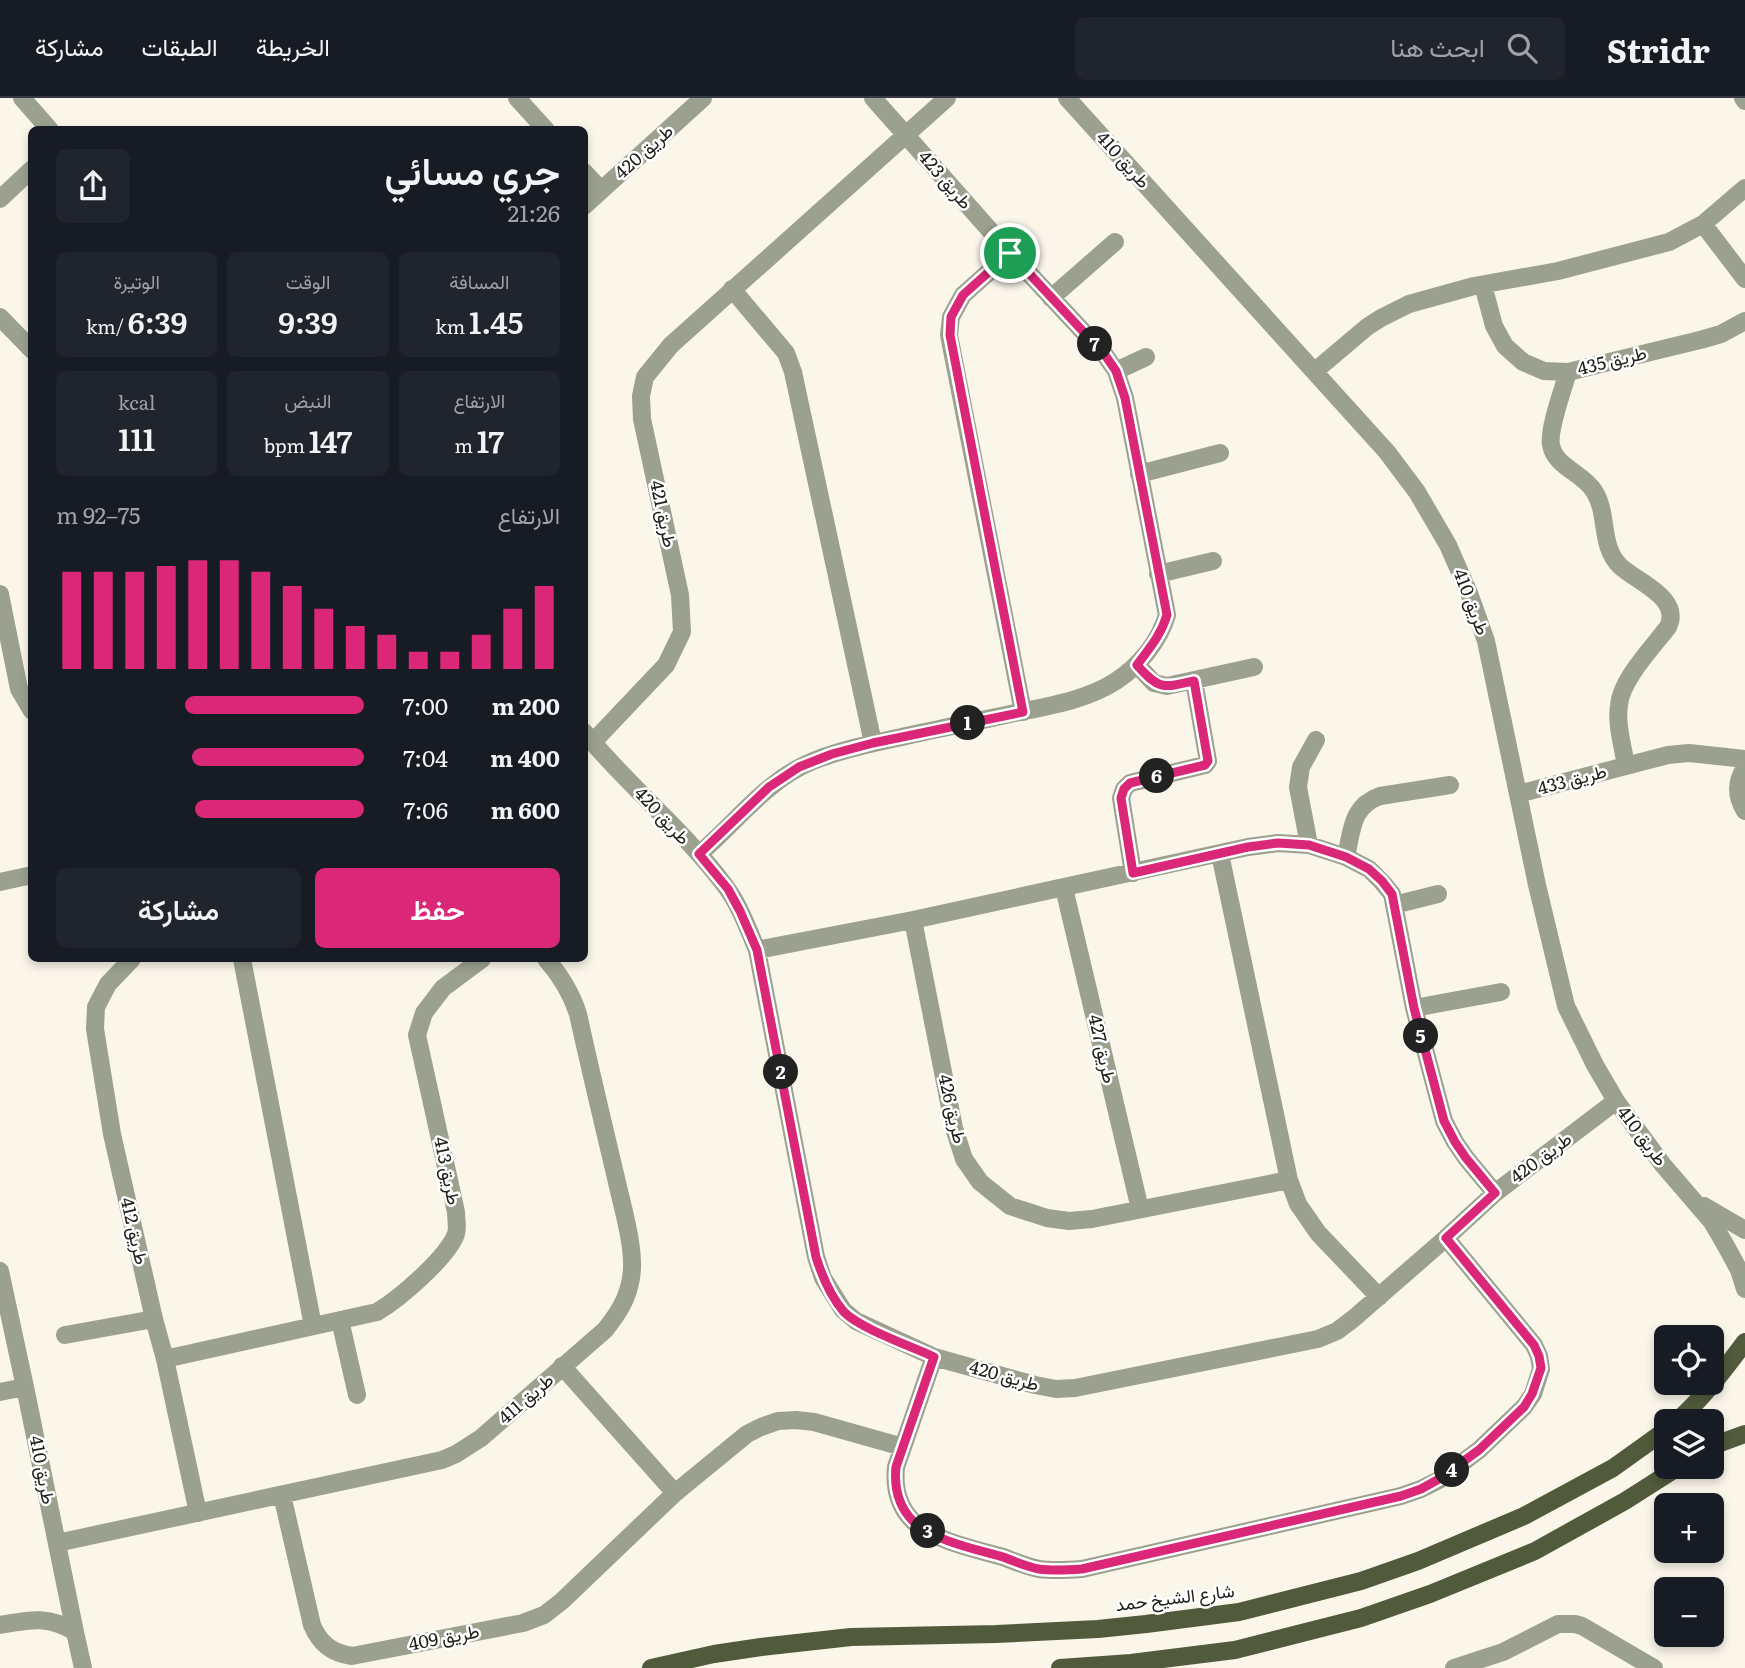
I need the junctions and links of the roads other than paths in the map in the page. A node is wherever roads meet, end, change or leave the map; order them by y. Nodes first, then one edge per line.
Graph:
1 (22, 98) edge
2 (517, 98) edge
3 (703, 98) edge
4 (873, 98) edge
5 (947, 98) edge
6 (1067, 98) edge
7 (46, 126) edge
8 (542, 126) edge
9 (906, 135) junction
10 (28, 173) edge
11 (588, 176) edge
12 (1745, 188) edge
13 (601, 190) junction
14 (0, 199) edge
15 (588, 202) edge
16 (1703, 224) junction
17 (1115, 242) dead end
18 (1010, 253) junction
19 (1745, 279) edge
20 (1483, 285) junction
21 (732, 289) junction
22 (1051, 298) junction
23 (0, 317) edge
24 (1745, 321) edge
25 (28, 347) edge
26 (1146, 357) dead end
27 (1116, 371) junction
28 (1315, 371) junction
29 (1568, 372) junction
30 (1220, 453) dead end
31 (1139, 474) junction
32 (1213, 562) dead end
33 (1158, 574) junction
34 (0, 594) edge
35 (7, 664) edge
36 (1137, 665) junction
37 (1254, 667) dead end
38 (1194, 681) junction
39 (28, 704) edge
40 (1023, 712) junction
41 (589, 737) edge
42 (1316, 740) dead end
43 (873, 743) junction
44 (1711, 757) junction
45 (1745, 759) edge
46 (1626, 765) junction
47 (1741, 776) edge
48 (1450, 785) dead end
49 (1518, 794) junction
50 (1745, 811) edge
51 (1309, 845) junction
52 (699, 854) junction
53 (1220, 854) junction
54 (1346, 857) junction
55 (1133, 873) junction
56 (28, 876) edge
57 (0, 882) edge
58 (1064, 888) junction
59 (1438, 894) dead end
60 (1394, 905) junction
61 (913, 920) junction
62 (757, 950) junction
63 (129, 962) edge
64 (243, 962) edge
65 (478, 962) edge
66 (549, 962) edge
67 (1502, 992) dead end
68 (1414, 1008) junction
69 (1616, 1101) junction
70 (1289, 1180) junction
71 (1495, 1193) junction
72 (1695, 1201) junction
73 (1140, 1209) junction
74 (1745, 1230) edge
75 (1446, 1238) junction
76 (0, 1272) edge
77 (1745, 1289) edge
78 (1379, 1297) junction
79 (154, 1319) junction
80 (340, 1320) junction
81 (313, 1326) junction
82 (65, 1335) dead end
83 (1745, 1342) edge
84 (934, 1357) junction
85 (165, 1359) junction
86 (562, 1366) junction
87 (25, 1387) junction
88 (0, 1392) edge
89 (357, 1395) dead end
90 (1690, 1409) edge
91 (1745, 1434) edge
92 (1654, 1439) edge
93 (1724, 1442) edge
94 (903, 1447) junction
95 (1659, 1479) edge
96 (674, 1493) junction
97 (282, 1495) junction
98 (198, 1513) junction
99 (57, 1543) junction
100 (0, 1625) edge
101 (75, 1632) junction
102 (83, 1668) edge
103 (652, 1668) edge
104 (1060, 1668) edge
105 (1454, 1668) edge
106 (1654, 1668) edge

1 - 7 street
2 - 8 street
3 - 13 street, طريق 420
4 - 9 street, طريق 423
5 - 9 street, طريق 421
6 - 28 street, طريق 410
9 - 18 street, طريق 423
9 - 21 street, طريق 421
10 - 14 street
11 - 13 street
12 - 16 street
13 - 15 street, طريق 420
16 - 19 street
16 - 20 street
17 - 22 street
18 - 22 street, طريق 423
18 - 40 street
20 - 28 street
20 - 29 street, طريق 435
21 - 41 street, طريق 421
21 - 43 street
22 - 27 street, طريق 423
23 - 25 street
24 - 29 street, طريق 435
26 - 27 street
27 - 31 street, طريق 423
28 - 49 street, طريق 410
29 - 46 street, طريق 433
30 - 31 street
31 - 33 street, طريق 423
32 - 33 street
33 - 36 street, طريق 423
34 - 35 street
35 - 39 street
36 - 38 street
36 - 40 street, طريق 423
37 - 38 street
38 - 55 street
40 - 43 street, طريق 423
41 - 52 street, طريق 420
42 - 51 street
43 - 52 street, طريق 423
44 - 45 street, طريق 433
44 - 46 street, طريق 433
44 - 47 street
46 - 49 street, طريق 433
47 - 50 street
48 - 54 street
49 - 69 street, طريق 410
51 - 53 street
51 - 54 street
52 - 62 street, طريق 420
53 - 55 street
53 - 70 street
54 - 60 street
55 - 58 street
56 - 57 street
58 - 61 street
58 - 73 street, طريق 427
59 - 60 street
60 - 68 street
61 - 62 street
61 - 73 street, طريق 426
62 - 84 street, طريق 420
63 - 79 street, طريق 412
64 - 81 street
65 - 80 street, طريق 413
66 - 86 street, طريق 411
67 - 68 street
68 - 71 street
69 - 71 street, طريق 420
69 - 72 street, طريق 410
70 - 73 street, طريق 426
70 - 78 street
71 - 75 street, طريق 420
72 - 74 street, طريق 410
72 - 77 street, طريق 410
75 - 78 street, طريق 420
75 - 94 street
76 - 87 street, طريق 410
78 - 84 street, طريق 420
79 - 82 street
79 - 85 street, طريق 412
80 - 81 street, طريق 413
80 - 89 street
81 - 85 street, طريق 413
83 - 90 main road
84 - 94 street
85 - 98 street, طريق 412
86 - 96 street
86 - 97 street, طريق 411
87 - 88 street
87 - 99 street, طريق 410
91 - 93 main road
92 - 103 main road, شارع الشيخ حمد
94 - 96 street, طريق 409
95 - 104 main road
96 - 97 street, طريق 409
97 - 98 street, طريق 411
98 - 99 street, طريق 411
99 - 101 street, طريق 410
100 - 101 street
101 - 102 street, طريق 410
105 - 106 street

